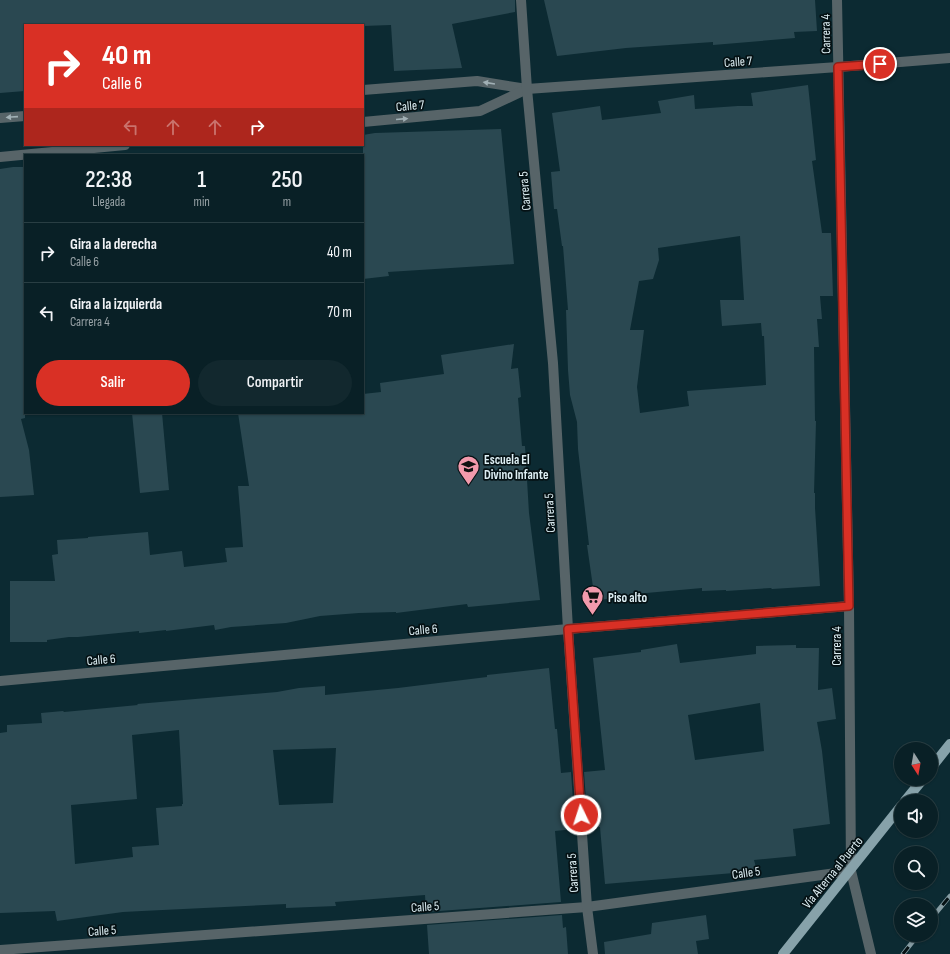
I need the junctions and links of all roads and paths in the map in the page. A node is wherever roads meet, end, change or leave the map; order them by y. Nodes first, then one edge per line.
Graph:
1 (521, 0) edge
2 (837, 0) edge
3 (950, 58) edge
4 (838, 67) junction
5 (527, 89) junction
6 (364, 90) edge
7 (24, 116) edge
8 (0, 118) edge
9 (364, 122) edge
10 (115, 146) edge
11 (31, 154) edge
12 (24, 155) edge
13 (0, 157) edge
14 (849, 606) junction
15 (568, 629) junction
16 (0, 681) edge
17 (950, 744) edge
18 (938, 759) edge
19 (917, 786) edge
20 (911, 794) edge
21 (894, 815) edge
22 (851, 871) junction
23 (587, 907) junction
24 (0, 950) edge
25 (593, 954) edge
26 (783, 954) edge
27 (871, 954) edge

1 - 5 street, Carrera 5
2 - 4 street, Carrera 4
3 - 4 street, Calle 7
4 - 5 street, Calle 7
4 - 14 street, Carrera 4
5 -> 6 street, Calle 7
9 -> 5 street, Calle 7
5 - 15 street, Carrera 5
7 -> 8 street
10 - 11 street
12 - 13 street
14 - 15 street, Calle 6
14 - 22 street, Carrera 4
15 - 16 street, Calle 6
15 - 23 street, Carrera 5
17 - 18 main road
19 - 20 main road
21 - 22 main road, Vía Alterna al Puerto
22 - 23 street, Calle 5
22 - 26 main road, Vía Alterna al Puerto
22 - 27 street, Carrera 4
23 - 24 street, Calle 5
23 - 25 street, Carrera 5

